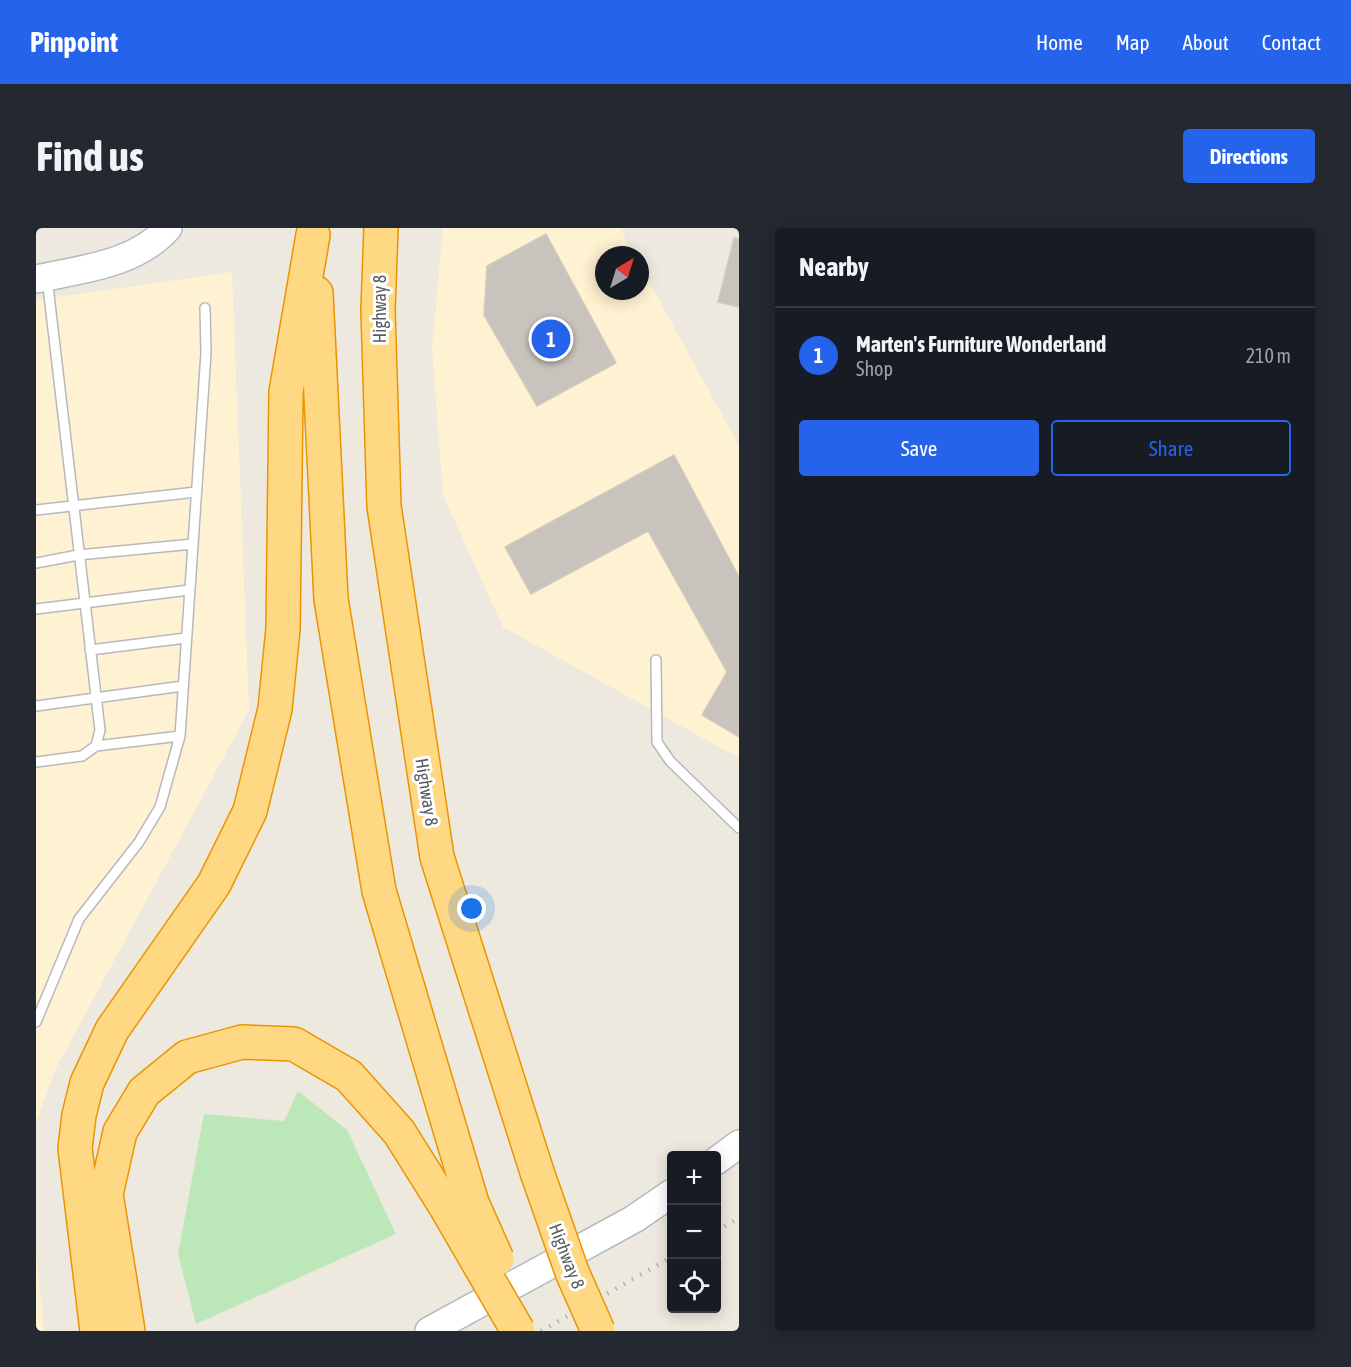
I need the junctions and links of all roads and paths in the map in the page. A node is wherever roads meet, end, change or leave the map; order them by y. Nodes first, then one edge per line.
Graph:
1 (168, 228) edge
2 (381, 228) edge
3 (313, 231) edge
4 (41, 278) edge
5 (205, 308) dead end
6 (196, 492) junction
7 (72, 506) junction
8 (36, 510) edge
9 (193, 544) junction
10 (78, 555) junction
11 (36, 563) edge
12 (189, 590) junction
13 (84, 602) junction
14 (36, 609) edge
15 (186, 638) junction
16 (90, 650) junction
17 (656, 660) dead end
18 (183, 686) junction
19 (96, 698) junction
20 (36, 706) edge
21 (180, 736) junction
22 (96, 746) junction
23 (36, 762) edge
24 (739, 828) edge
25 (36, 1022) edge
26 (739, 1144) edge
27 (721, 1158) edge
28 (667, 1196) edge
29 (459, 1205) junction
30 (97, 1331) edge
31 (128, 1331) edge
32 (429, 1331) edge
33 (518, 1331) edge
34 (530, 1331) edge
35 (598, 1331) edge

1 - 4 main road
2 - 35 highway, Highway 8, bridge
3 - 29 highway
3 - 30 highway
4 - 7 lane
5 - 6 lane
6 - 7 lane
6 - 9 lane
7 - 8 lane
7 - 10 lane
9 - 10 lane
9 - 12 lane
10 - 11 lane
10 - 13 lane
12 - 13 lane
12 - 15 lane
13 - 14 lane
13 - 16 lane
15 - 16 lane
15 - 18 lane
16 - 19 lane
17 - 24 lane
18 - 19 lane
18 - 21 lane
19 - 20 lane
19 - 22 lane
21 - 22 lane
21 - 25 lane
22 - 23 lane
26 - 27 main road
28 - 32 main road
29 - 31 highway
29 - 33 highway, bridge
29 - 34 highway, bridge

